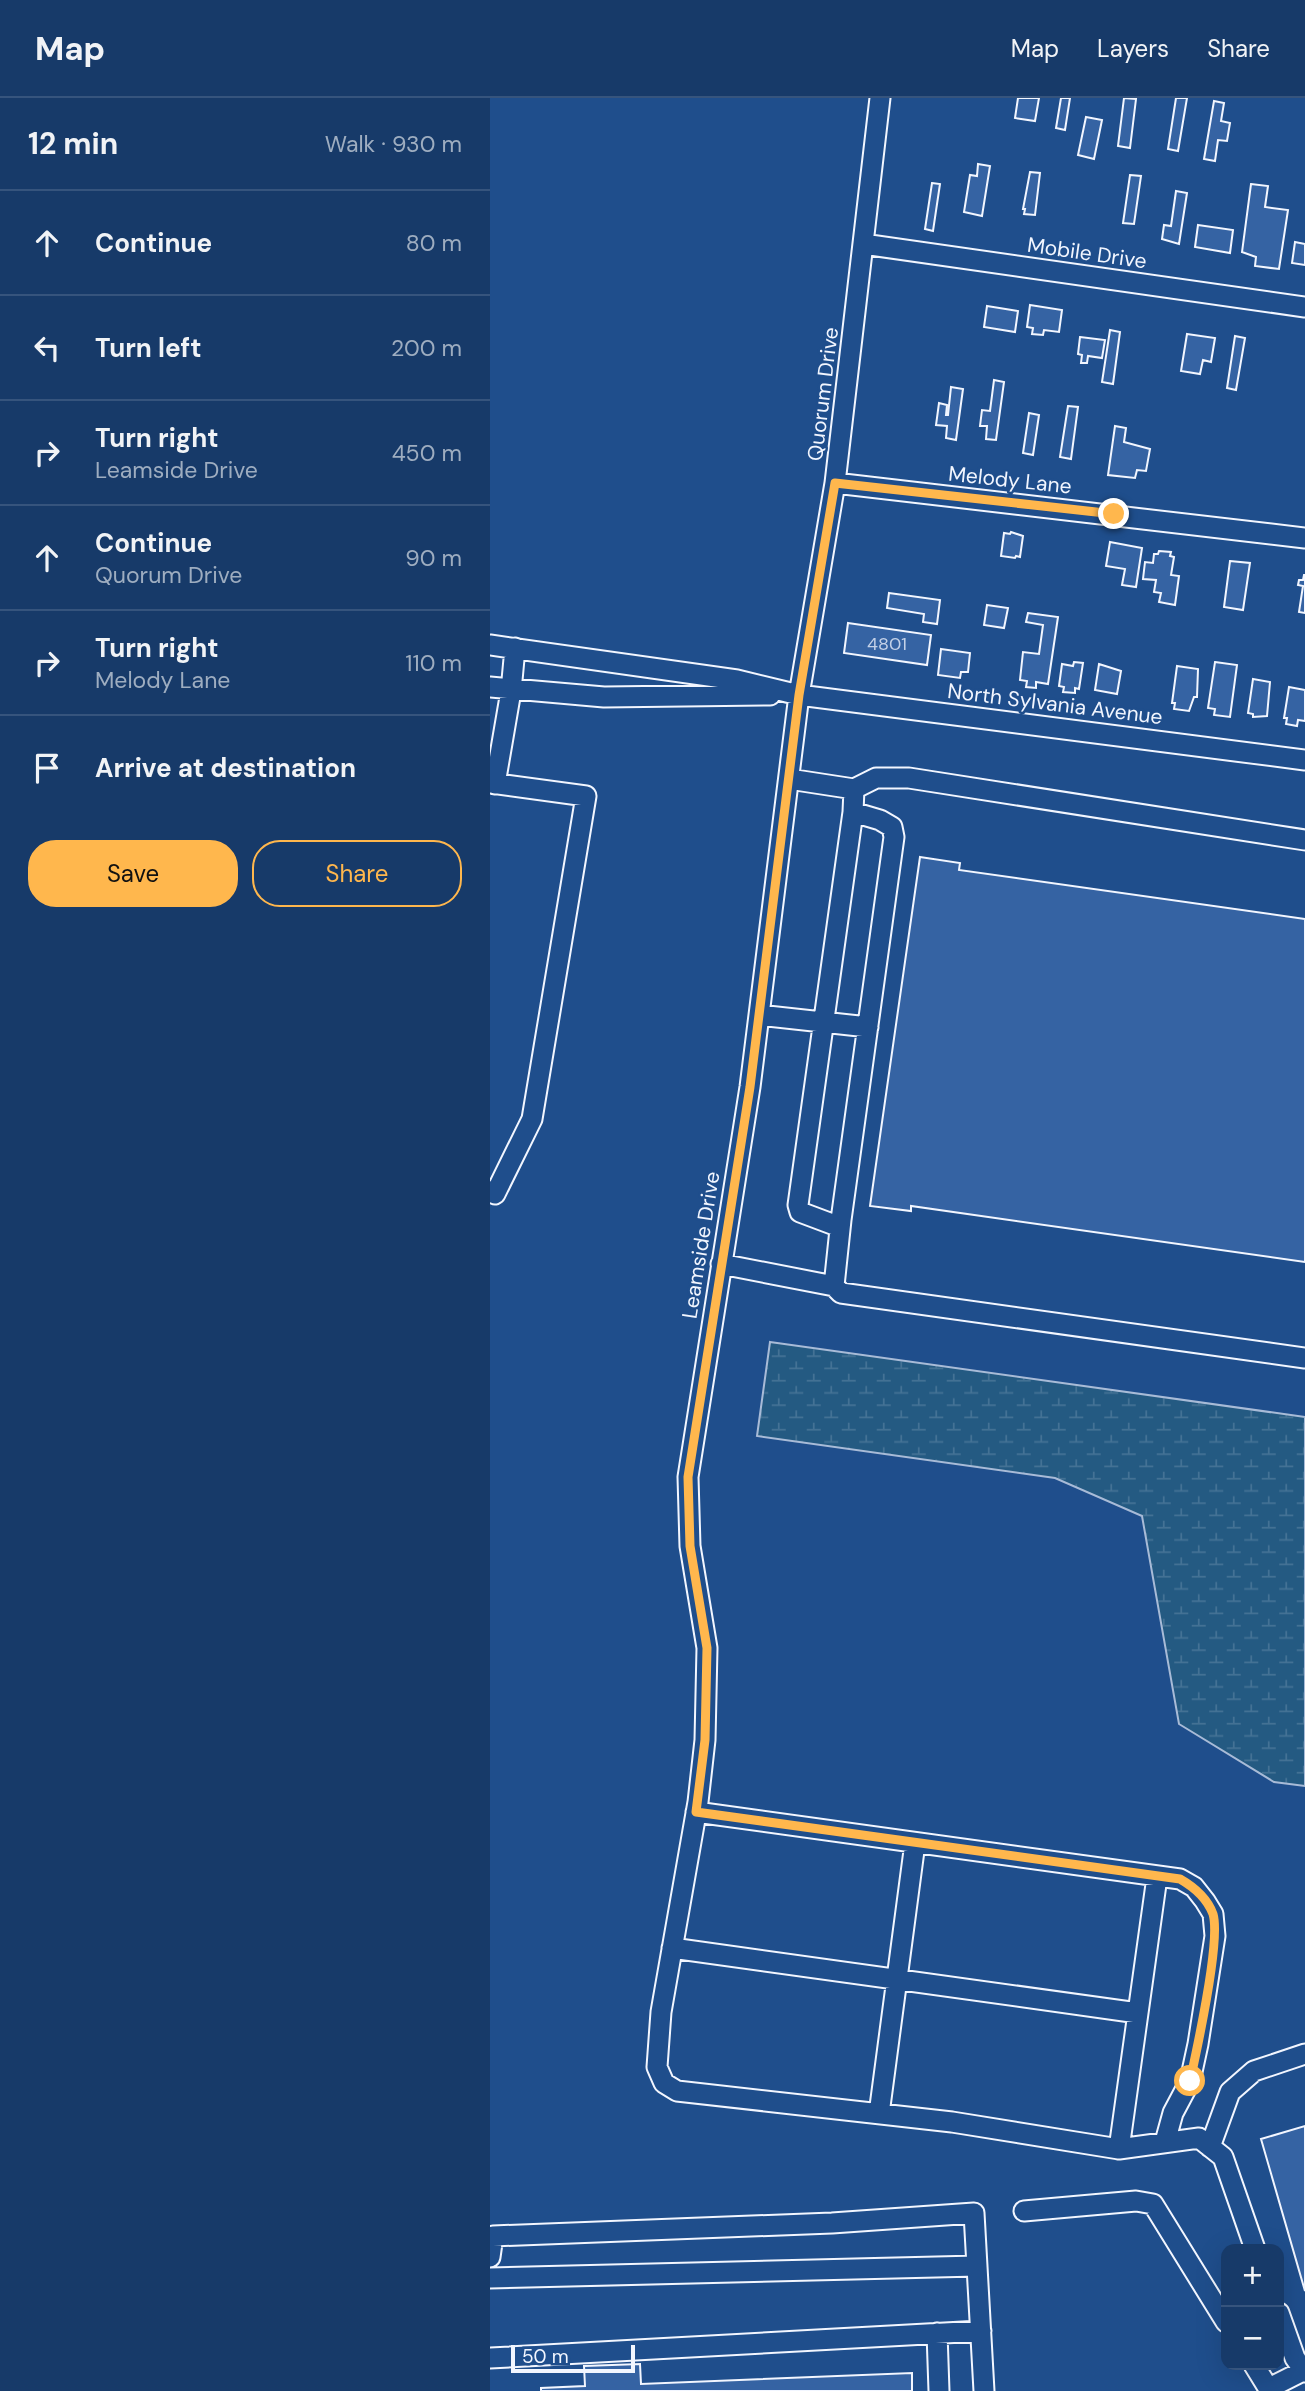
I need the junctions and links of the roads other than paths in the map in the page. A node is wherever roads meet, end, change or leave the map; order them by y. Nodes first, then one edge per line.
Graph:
1 (880, 98) edge
2 (863, 244) junction
3 (1305, 307) edge
4 (835, 483) junction
5 (1305, 538) edge
6 (490, 645) edge
7 (515, 648) junction
8 (490, 687) edge
9 (511, 691) junction
10 (799, 695) junction
11 (1305, 760) edge
12 (789, 779) junction
13 (492, 783) edge
14 (854, 789) junction
15 (853, 812) junction
16 (1305, 840) edge
17 (759, 1015) junction
18 (822, 1022) junction
19 (868, 1027) junction
20 (492, 1195) edge
21 (840, 1227) junction
22 (721, 1264) junction
23 (834, 1286) junction
24 (1305, 1358) edge
25 (697, 1807) junction
26 (915, 1843) junction
27 (1157, 1877) junction
28 (672, 1948) junction
29 (897, 1979) junction
30 (1138, 2013) junction
31 (1305, 2054) edge
32 (879, 2114) junction
33 (1165, 2142) junction
34 (1210, 2147) junction
35 (1119, 2149) junction
36 (1024, 2211) dead end
37 (1253, 2244) edge
38 (490, 2258) edge
39 (977, 2266) junction
40 (490, 2278) edge
41 (1221, 2314) edge
42 (1284, 2328) edge
43 (981, 2331) junction
44 (937, 2333) junction
45 (490, 2358) edge
46 (1257, 2370) edge
47 (1305, 2371) edge
48 (1269, 2390) edge
49 (939, 2391) edge
50 (984, 2391) edge

1 - 2 street, Quorum Drive
2 - 3 street, Mobile Drive
2 - 4 street, Quorum Drive
4 - 5 street, Melody Lane
4 - 10 street, Quorum Drive
6 - 7 street, North Sylvania Avenue
7 - 9 street
7 - 10 street, North Sylvania Avenue
8 - 9 street, North Sylvania Avenue
9 - 10 street, North Sylvania Avenue
9 - 13 street
10 - 11 street, North Sylvania Avenue
10 - 12 street, Leamside Drive
12 - 14 street
12 - 17 street, Leamside Drive
13 - 20 street
14 - 15 street
14 - 16 street
15 - 18 street
15 - 19 street
17 - 18 street
17 - 22 street, Leamside Drive
18 - 19 street
18 - 21 street
19 - 21 street
21 - 23 street
22 - 23 street
22 - 25 street, Leamside Drive
23 - 24 street
25 - 26 street
25 - 28 street, Leamside Drive
26 - 27 street
26 - 29 street
27 - 30 street
27 - 33 street
28 - 29 street
28 - 32 street, Leamside Drive
29 - 30 street
29 - 32 street
30 - 35 street
31 - 34 street
32 - 35 street, Leamside Drive
33 - 34 street, Leamside Drive
33 - 35 street, Leamside Drive
34 - 37 street
36 - 41 street
38 - 39 street
39 - 40 street
39 - 43 street
42 - 47 street
43 - 44 street
43 - 50 street
44 - 45 street
44 - 49 street
46 - 48 street
47 - 48 street

